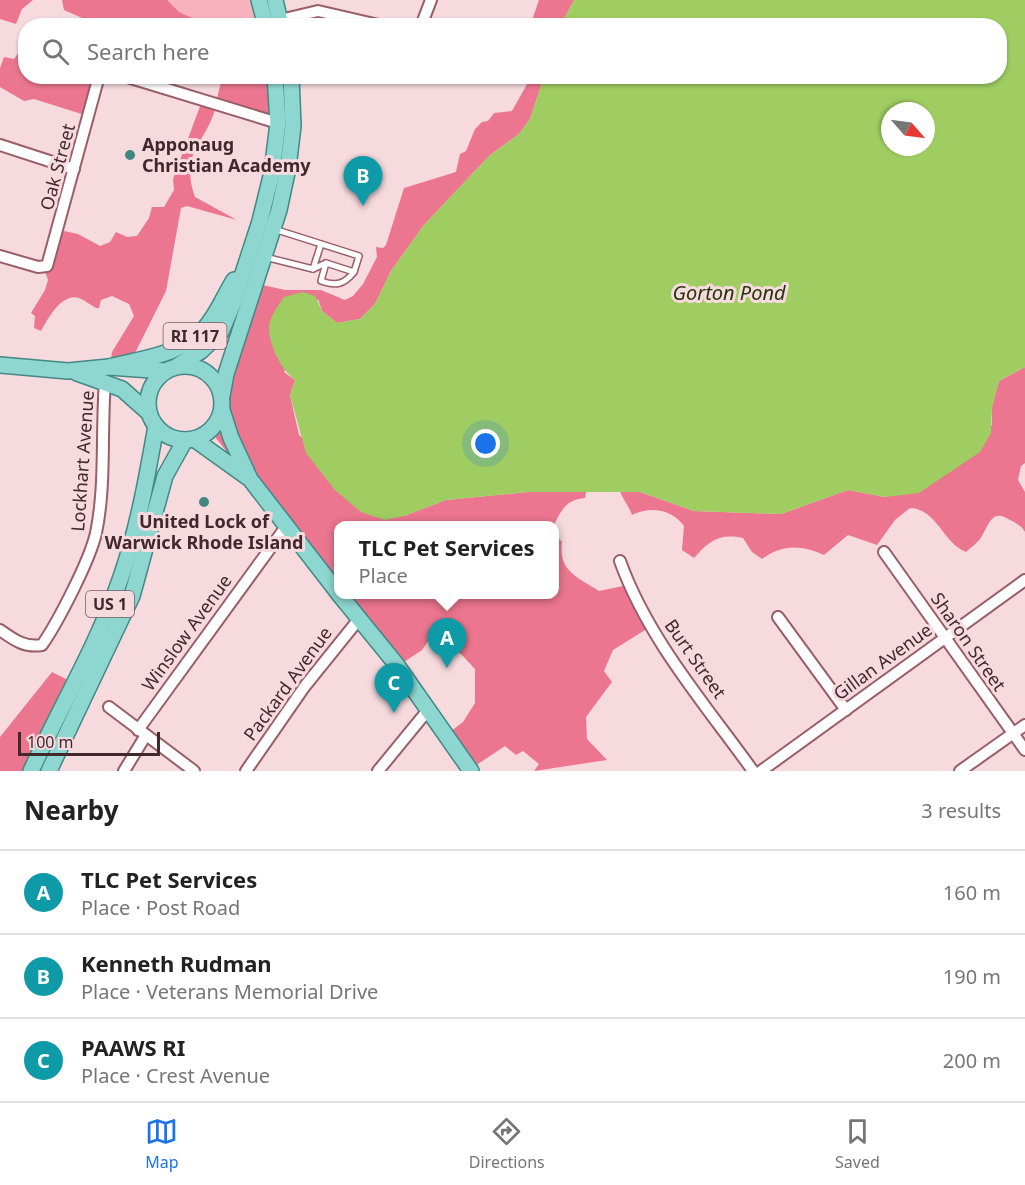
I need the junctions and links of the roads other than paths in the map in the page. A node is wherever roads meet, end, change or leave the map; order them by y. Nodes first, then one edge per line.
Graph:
1 (259, 0) edge
2 (275, 0) edge
3 (431, 0) edge
4 (271, 18) edge
5 (275, 18) edge
6 (295, 18) edge
7 (348, 18) edge
8 (425, 18) edge
9 (97, 84) edge
10 (150, 84) edge
11 (276, 84) edge
12 (291, 84) edge
13 (278, 123) junction
14 (0, 145) edge
15 (74, 169) junction
16 (272, 229) junction
17 (321, 244) junction
18 (0, 256) edge
19 (264, 256) junction
20 (247, 260) junction
21 (326, 263) junction
22 (313, 269) junction
23 (354, 273) junction
24 (0, 365) edge
25 (171, 369) junction
26 (107, 374) junction
27 (222, 403) junction
28 (153, 419) junction
29 (189, 440) junction
30 (250, 479) junction
31 (285, 528) junction
32 (884, 552) dead end
33 (620, 561) dead end
34 (1025, 580) edge
35 (334, 588) edge
36 (343, 599) edge
37 (778, 617) dead end
38 (359, 619) junction
39 (0, 630) edge
40 (945, 638) junction
41 (109, 707) dead end
42 (428, 710) junction
43 (846, 710) junction
44 (1025, 724) edge
45 (142, 733) junction
46 (1013, 733) junction
47 (1025, 750) edge
48 (31, 771) edge
49 (49, 771) edge
50 (124, 771) edge
51 (194, 771) edge
52 (246, 771) edge
53 (378, 771) edge
54 (471, 771) edge
55 (753, 771) edge
56 (761, 771) edge
57 (960, 771) edge

1 - 4 main road
2 - 5 main road
3 - 8 street
6 - 7 street
9 - 15 street, Oak Street
10 - 13 street
11 - 13 main road, US 1
12 - 16 main road, US 1
13 - 20 main road, US 1
14 - 15 street
15 - 18 street, Oak Street
16 - 17 lane
16 - 19 main road, US 1
17 - 22 lane
17 - 23 lane
19 - 22 lane
19 - 27 main road, US 1
20 - 25 main road, US 1
20 - 26 main road, RI 117
21 - 22 lane
21 - 23 lane
21 - 23 lane
24 - 26 main road, RI 117
25 - 26 main road
25 - 27 main road
25 - 28 main road, US 1
26 - 28 main road
26 - 39 street, Lockhart Avenue
27 - 29 main road, US 1
27 - 30 main road
28 - 29 main road
28 - 48 main road, US 1
29 - 30 main road
29 - 49 main road, US 1
30 - 31 main road
31 - 35 main road
31 - 45 street, Winslow Avenue
32 - 40 street, Sharon Street
33 - 55 street, Burt Street
34 - 40 street, Gillan Avenue
36 - 38 main road
37 - 43 street
38 - 42 main road
38 - 52 street, Packard Avenue
40 - 43 street, Gillan Avenue
40 - 46 street, Sharon Street
41 - 45 street
42 - 53 street
42 - 54 main road
43 - 56 street, Gillan Avenue
44 - 46 street
45 - 50 street, Winslow Avenue
45 - 51 street
46 - 47 street, Sharon Street
46 - 57 street

